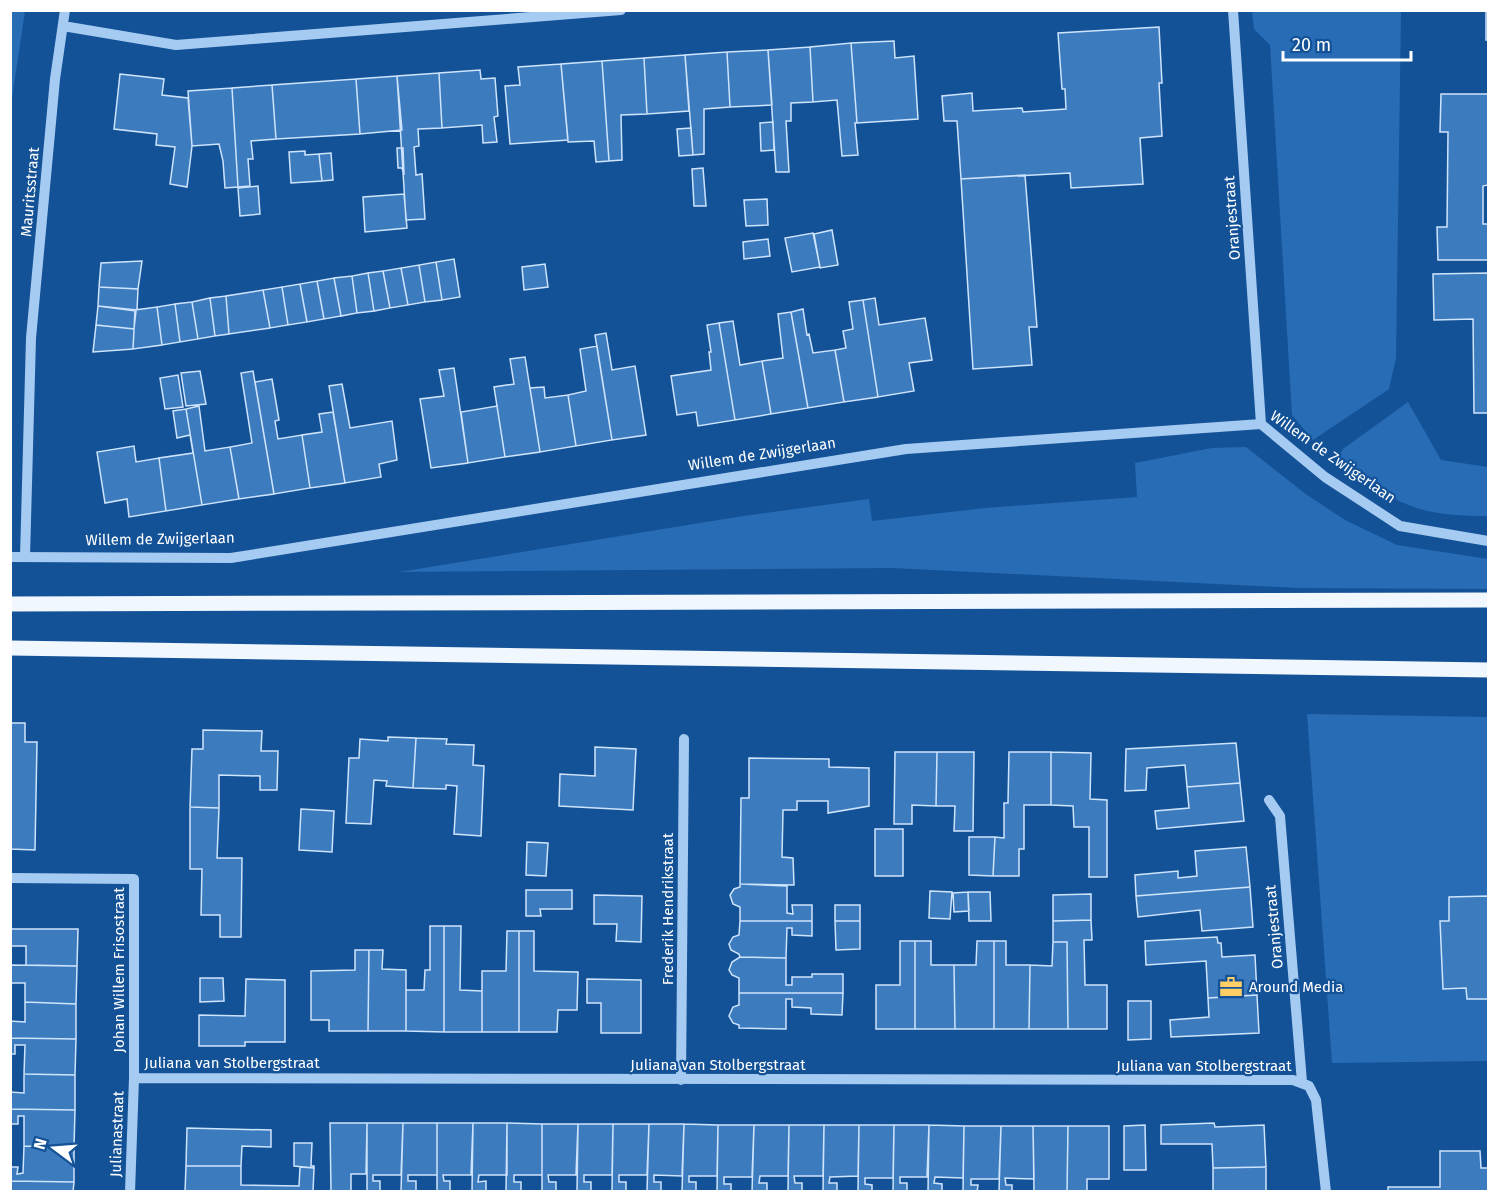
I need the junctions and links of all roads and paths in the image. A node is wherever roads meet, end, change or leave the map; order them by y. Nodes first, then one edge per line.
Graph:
1 (66, 10) edge
2 (621, 10) edge
3 (1233, 10) edge
4 (63, 26) junction
5 (1261, 424) junction
6 (1488, 541) edge
7 (10, 557) edge
8 (25, 557) junction
9 (1488, 600) edge
10 (10, 604) edge
11 (10, 648) edge
12 (1488, 670) edge
13 (684, 739) dead end
14 (1269, 800) dead end
15 (10, 878) edge
16 (134, 1078) junction
17 (681, 1080) junction
18 (1302, 1082) junction
19 (130, 1191) edge
20 (1326, 1191) edge

1 - 4 street, Mauritsstraat
2 - 4 street
3 - 5 street, Oranjestraat
4 - 8 street, Mauritsstraat
5 - 6 street, Willem de Zwijgerlaan
5 - 8 street, Willem de Zwijgerlaan
7 - 8 street, Willem de Zwijgerlaan
9 - 10 main road
11 - 12 main road
13 - 17 street, Frederik Hendrikstraat
14 - 18 street, Oranjestraat
15 - 16 street, Johan Willem Frisostraat
16 - 17 street, Juliana van Stolbergstraat
16 - 19 street, Julianastraat
17 - 18 street, Juliana van Stolbergstraat
18 - 20 street, Oranjestraat

